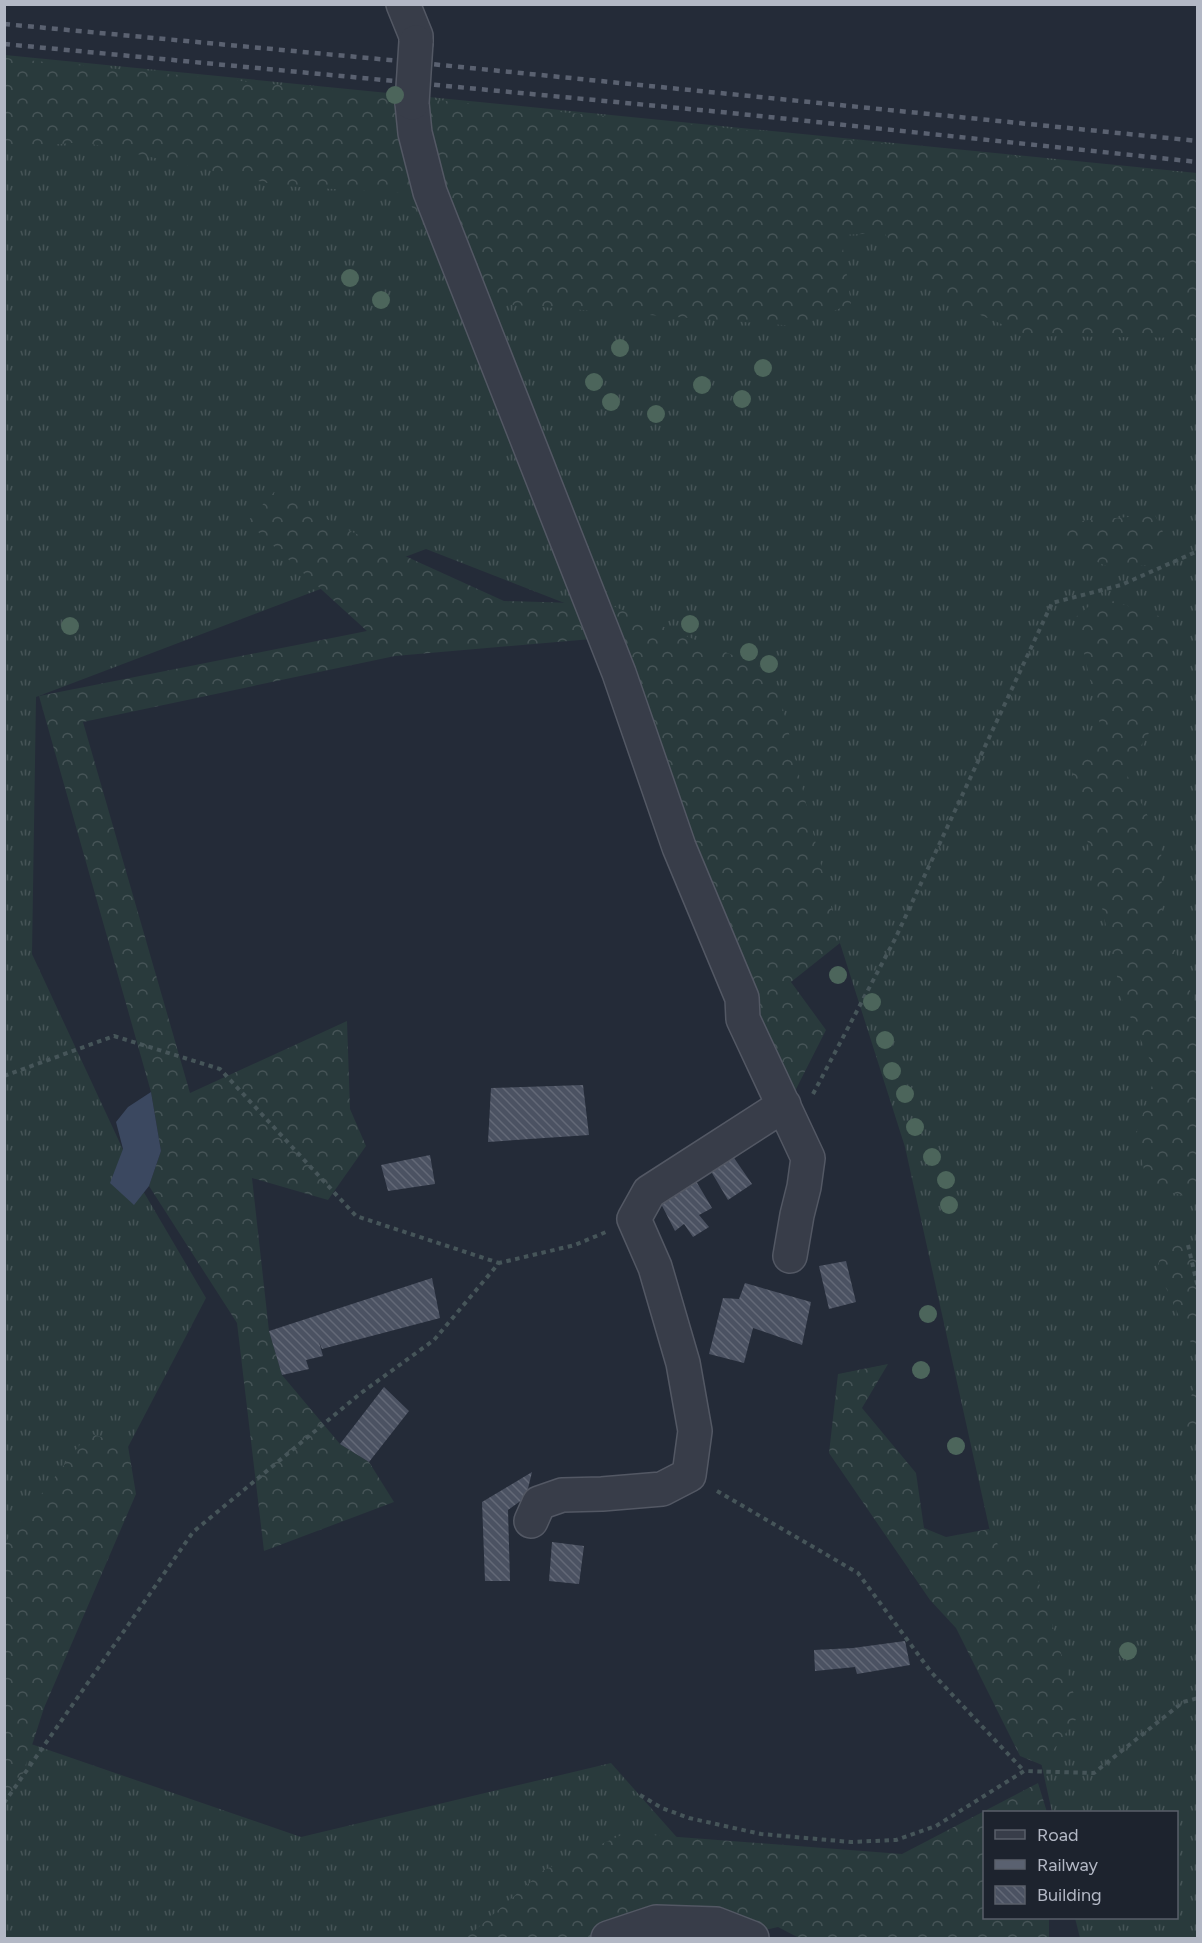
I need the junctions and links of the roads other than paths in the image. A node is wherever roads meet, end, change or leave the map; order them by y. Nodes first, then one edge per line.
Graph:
1 (403, 4) edge
2 (788, 1114) junction
3 (790, 1256) dead end
4 (531, 1521) dead end
5 (608, 1938) edge
6 (752, 1938) edge

1 - 2 street, bridge
2 - 3 street
2 - 4 street
5 - 6 street

